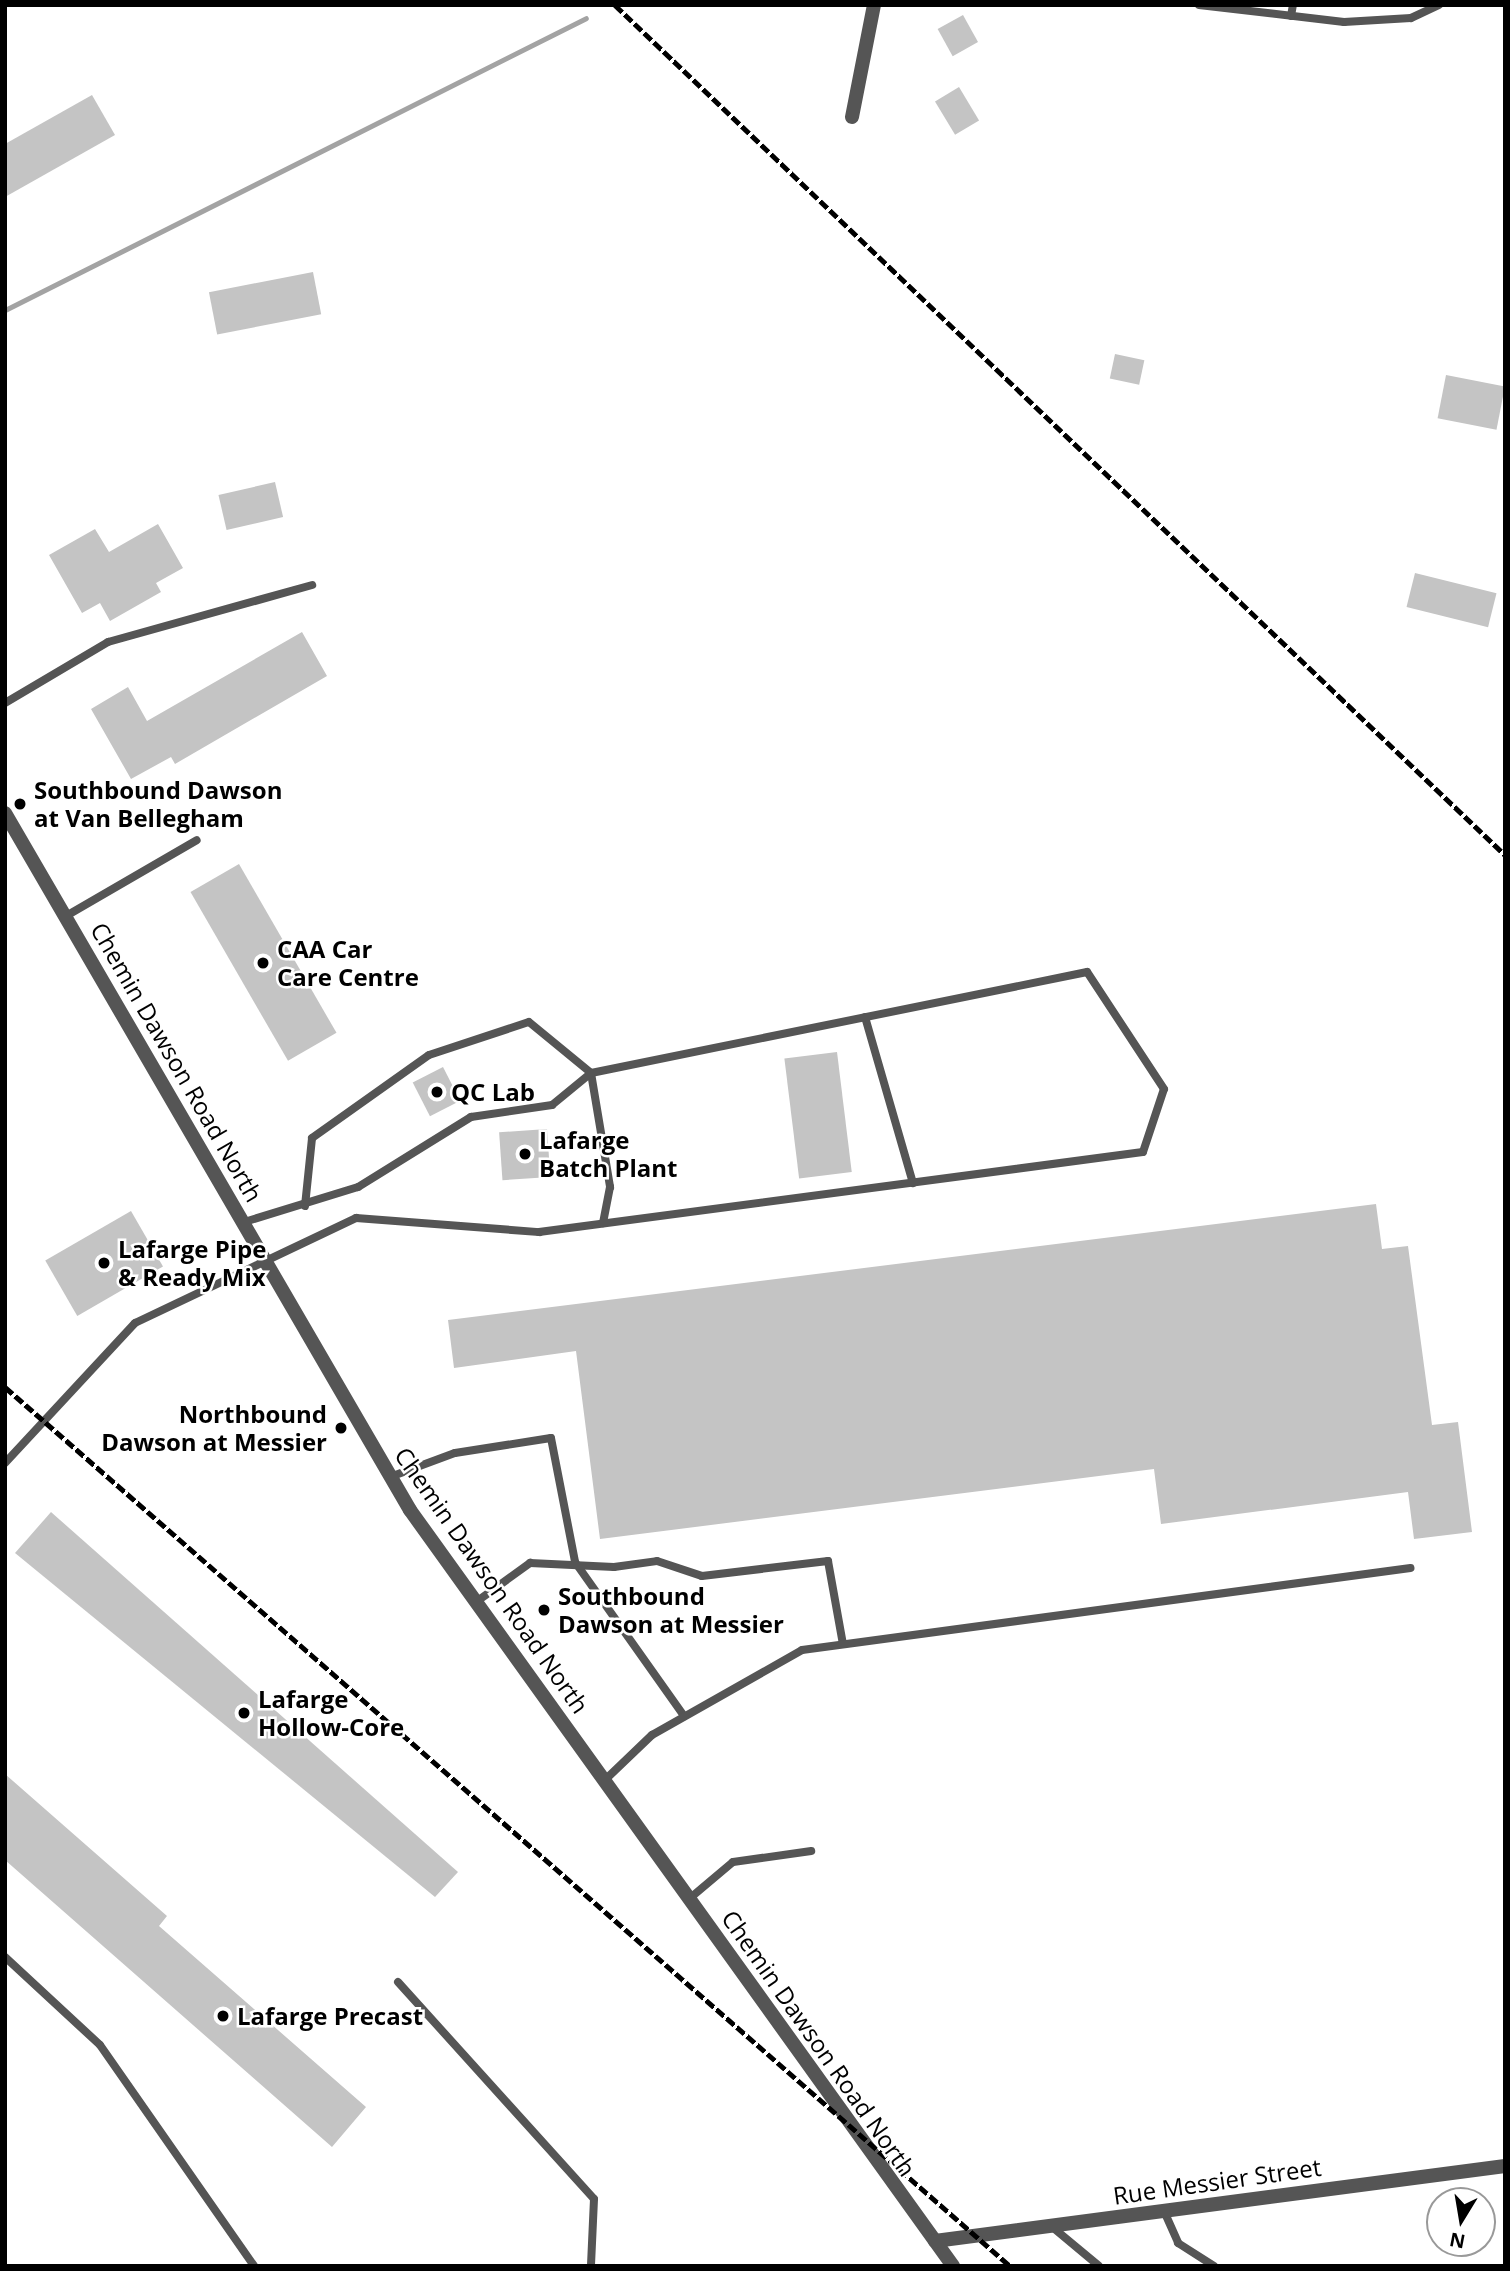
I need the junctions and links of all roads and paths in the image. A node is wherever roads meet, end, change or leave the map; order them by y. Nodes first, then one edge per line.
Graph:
1 (874, 5) edge
2 (1199, 5) edge
3 (1293, 5) edge
4 (1439, 5) edge
5 (1291, 16) junction
6 (852, 117) dead end
7 (312, 585) dead end
8 (5, 703) edge
9 (5, 813) edge
10 (197, 840) dead end
11 (66, 916) junction
12 (865, 1017) junction
13 (591, 1073) junction
14 (913, 1183) junction
15 (305, 1206) junction
16 (244, 1222) junction
17 (603, 1223) junction
18 (263, 1257) junction
19 (5, 1463) edge
20 (390, 1476) junction
21 (575, 1562) junction
22 (1410, 1568) dead end
23 (476, 1602) junction
24 (843, 1644) junction
25 (684, 1716) junction
26 (605, 1780) junction
27 (811, 1851) dead end
28 (689, 1899) junction
29 (5, 1957) edge
30 (398, 1982) dead end
31 (1505, 2166) edge
32 (1164, 2211) junction
33 (1051, 2226) junction
34 (935, 2241) junction
35 (254, 2266) edge
36 (592, 2266) edge
37 (953, 2266) edge
38 (1099, 2266) edge
39 (1214, 2266) edge

1 - 6 street
2 - 5 lane
3 - 5 lane
4 - 5 lane
7 - 8 lane
9 - 11 street, Chemin Dawson Road North
10 - 11 lane
11 - 16 street, Chemin Dawson Road North
12 - 13 lane
12 - 14 lane
12 - 14 lane
13 - 15 lane
13 - 15 lane
13 - 17 lane
14 - 17 lane
15 - 16 lane
16 - 18 street, Chemin Dawson Road North
17 - 18 lane
18 - 19 lane
18 - 20 street, Chemin Dawson Road North
20 - 21 lane
20 - 23 street, Chemin Dawson Road North
21 - 23 lane
21 - 24 lane
21 - 25 lane
22 - 24 lane
23 - 26 street, Chemin Dawson Road North
24 - 25 lane
25 - 26 lane
26 - 28 street, Chemin Dawson Road North
27 - 28 lane
28 - 34 street, Chemin Dawson Road North
29 - 35 lane
30 - 36 lane
31 - 32 street, Rue Messier Street
32 - 33 street, Rue Messier Street
32 - 39 lane
33 - 34 street, Rue Messier Street
33 - 38 lane
34 - 37 street, Chemin Dawson Road North

